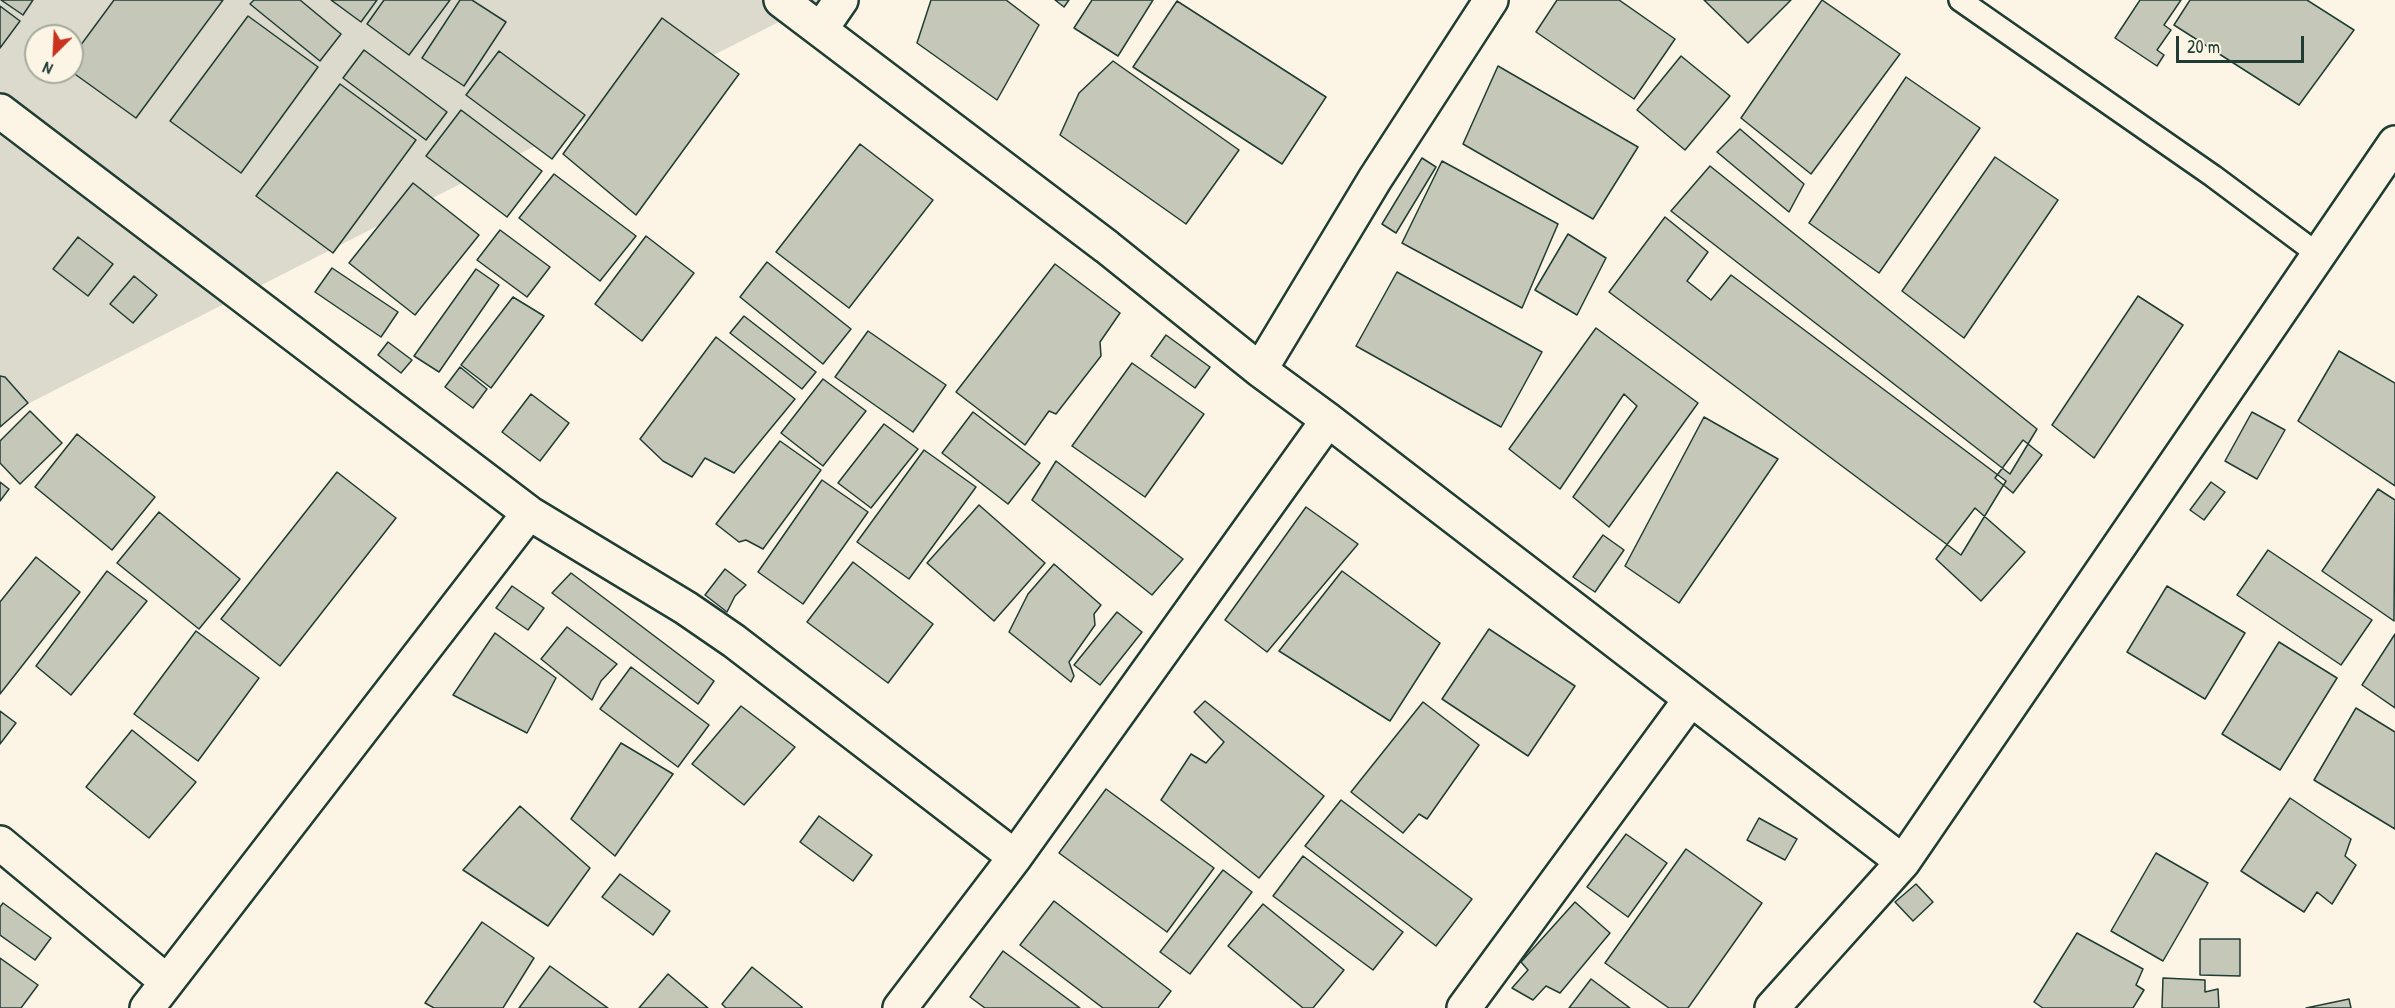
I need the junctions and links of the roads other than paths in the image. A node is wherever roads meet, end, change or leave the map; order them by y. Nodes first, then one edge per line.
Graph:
1 (781, 0) edge
2 (841, 0) edge
3 (1491, 0) edge
4 (1960, 0) edge
5 (821, 29) junction
6 (0, 111) edge
7 (2395, 143) edge
8 (2319, 255) junction
9 (1260, 370) junction
10 (1328, 420) junction
11 (529, 513) junction
12 (1690, 700) junction
13 (0, 843) edge
14 (1015, 857) junction
15 (1903, 862) junction
16 (166, 981) junction
17 (147, 1008) edge
18 (900, 1008) edge
19 (1464, 1008) edge
20 (1772, 1008) edge

1 - 5 street
2 - 5 street
3 - 9 street
4 - 8 lane
5 - 9 street
6 - 11 street
7 - 8 street
8 - 15 street
9 - 10 street
10 - 12 street
10 - 14 street
11 - 14 street
11 - 16 street
12 - 15 street
12 - 19 street
13 - 16 street
14 - 18 street
15 - 20 street
16 - 17 street

